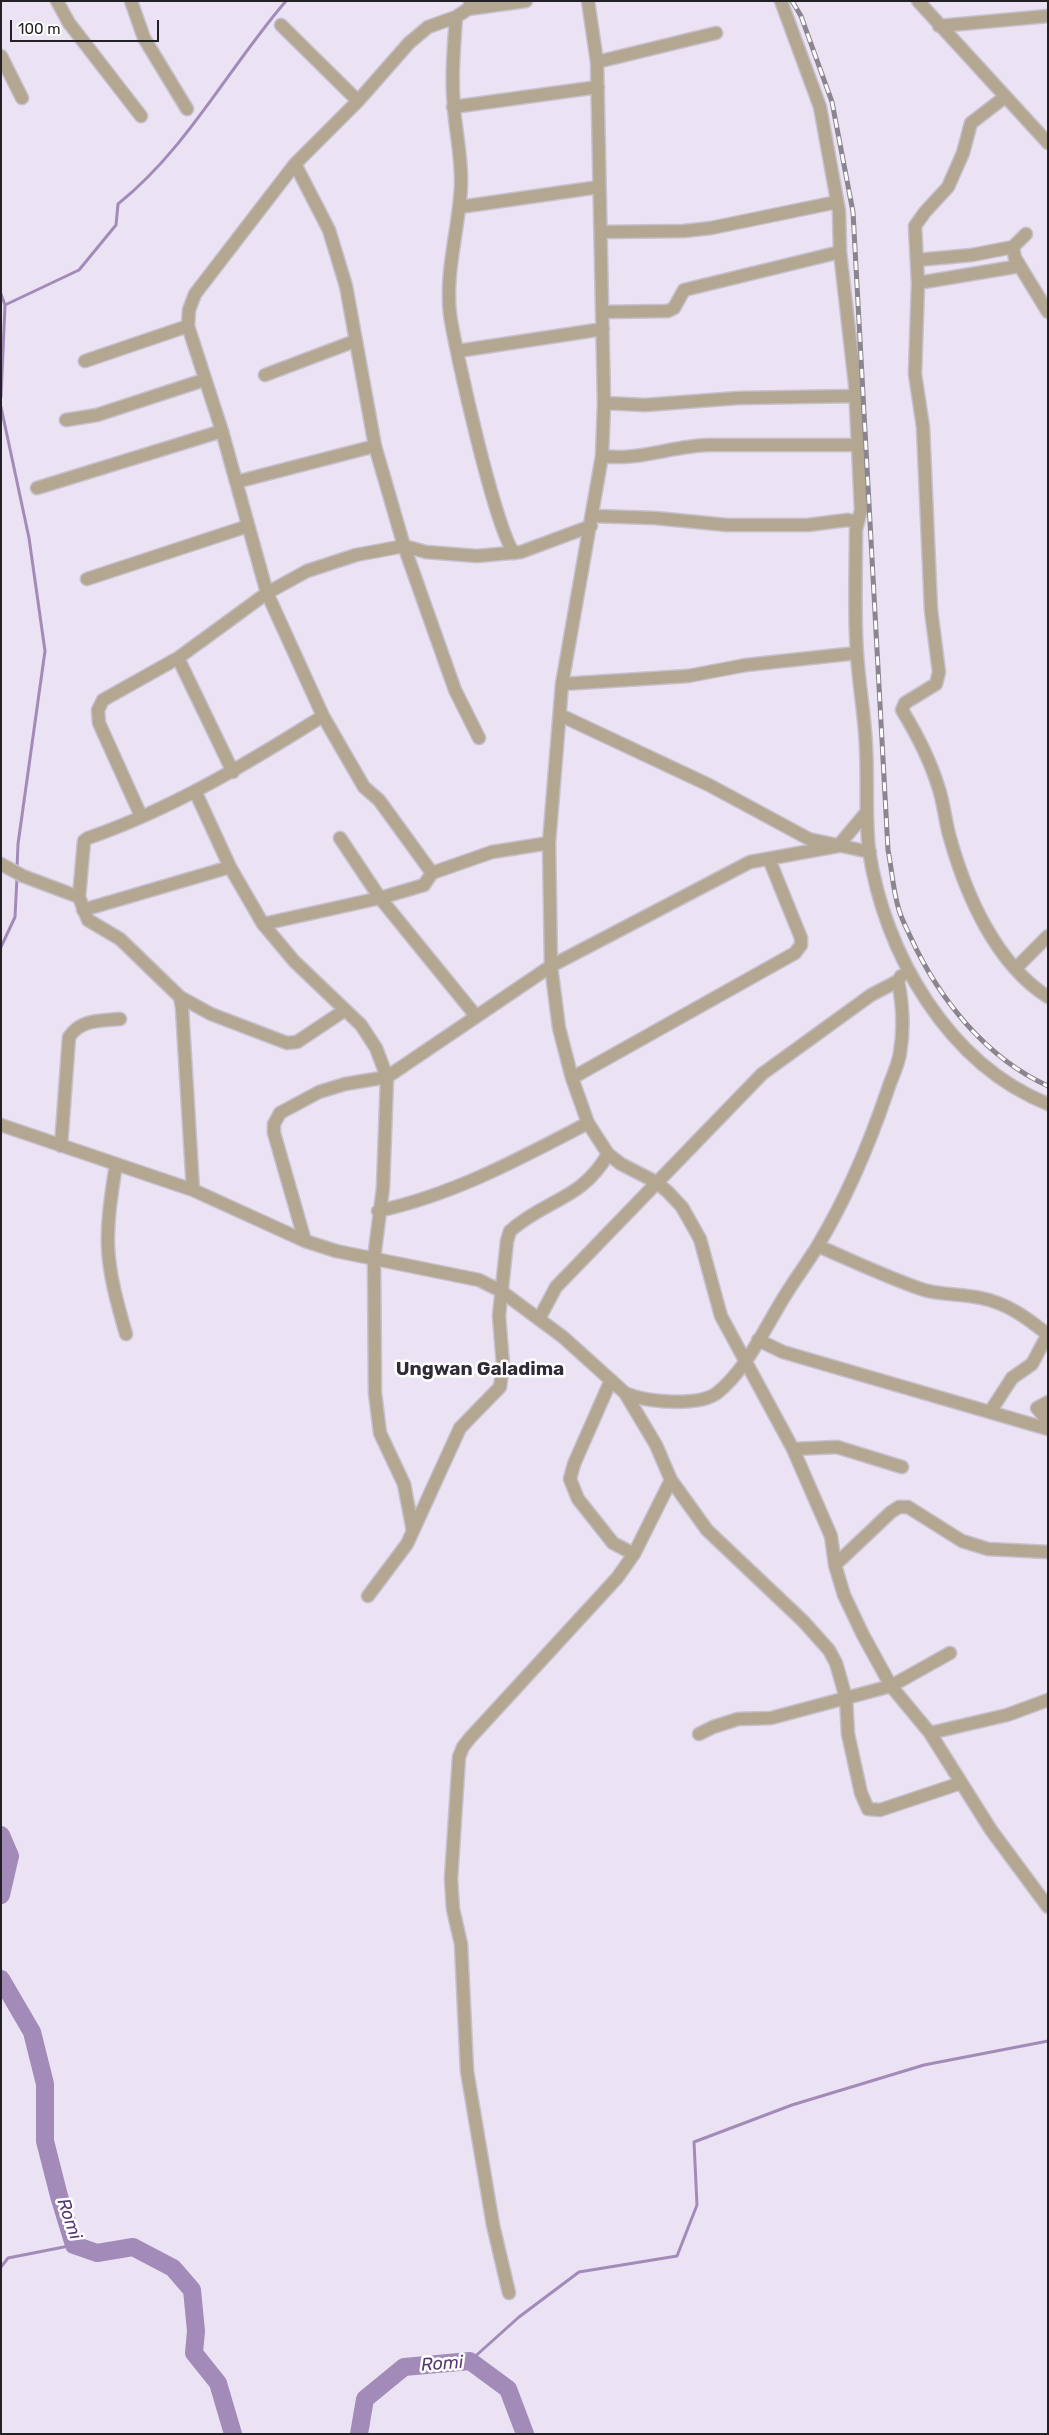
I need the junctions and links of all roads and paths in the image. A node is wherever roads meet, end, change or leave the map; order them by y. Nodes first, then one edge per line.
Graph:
1 (57, 1) edge
2 (131, 1) edge
3 (526, 1) edge
4 (588, 1) edge
5 (781, 1) edge
6 (918, 1) edge
7 (470, 5) edge
8 (1048, 16) edge
9 (456, 17) junction
10 (281, 25) dead end
11 (940, 26) junction
12 (716, 33) dead end
13 (1, 56) edge
14 (597, 62) junction
15 (598, 87) junction
16 (1005, 96) junction
17 (22, 98) dead end
18 (358, 100) junction
19 (453, 107) junction
20 (187, 109) dead end
21 (141, 116) dead end
22 (1048, 143) edge
23 (295, 164) junction
24 (599, 187) junction
25 (837, 202) junction
26 (460, 207) junction
27 (601, 232) junction
28 (1026, 234) dead end
29 (1013, 247) junction
30 (840, 252) junction
31 (916, 260) junction
32 (1020, 266) junction
33 (918, 283) junction
34 (603, 312) junction
35 (1048, 312) edge
36 (188, 326) junction
37 (603, 329) junction
38 (355, 341) junction
39 (458, 351) junction
40 (85, 361) dead end
41 (265, 375) dead end
42 (204, 380) junction
43 (856, 396) junction
44 (604, 403) junction
45 (66, 420) dead end
46 (222, 431) junction
47 (858, 445) junction
48 (375, 446) junction
49 (602, 456) junction
50 (236, 482) junction
51 (37, 488) dead end
52 (592, 521) junction
53 (858, 522) junction
54 (248, 526) junction
55 (404, 546) junction
56 (515, 552) junction
57 (87, 579) dead end
58 (267, 593) junction
59 (857, 653) junction
60 (178, 658) junction
61 (562, 684) junction
62 (560, 715) junction
63 (323, 716) junction
64 (479, 738) dead end
65 (233, 772) junction
66 (195, 791) junction
67 (865, 814) junction
68 (141, 816) junction
69 (340, 838) dead end
70 (549, 843) junction
71 (838, 846) junction
72 (870, 852) junction
73 (769, 859) junction
74 (1, 864) edge
75 (230, 867) junction
76 (432, 873) junction
77 (79, 896) junction
78 (380, 898) junction
79 (83, 910) junction
80 (263, 924) junction
81 (1048, 936) edge
82 (551, 966) junction
83 (906, 967) junction
84 (1016, 968) junction
85 (898, 981) junction
86 (180, 997) junction
87 (1048, 997) edge
88 (345, 1010) junction
89 (476, 1016) junction
90 (120, 1019) dead end
91 (387, 1077) junction
92 (572, 1078) junction
93 (1048, 1104) edge
94 (588, 1123) junction
95 (1, 1125) edge
96 (61, 1146) junction
97 (608, 1154) junction
98 (116, 1164) junction
99 (656, 1182) junction
100 (193, 1190) junction
101 (378, 1211) junction
102 (306, 1241) junction
103 (818, 1246) junction
104 (374, 1258) junction
105 (501, 1291) junction
106 (539, 1319) junction
107 (126, 1334) dead end
108 (1048, 1334) edge
109 (758, 1340) junction
110 (746, 1361) junction
111 (611, 1380) junction
112 (625, 1393) junction
113 (1048, 1402) edge
114 (990, 1412) junction
115 (1048, 1421) edge
116 (1048, 1429) edge
117 (793, 1449) junction
118 (902, 1467) dead end
119 (671, 1480) junction
120 (413, 1531) junction
121 (1048, 1552) edge
122 (634, 1554) junction
123 (835, 1565) junction
124 (368, 1596) dead end
125 (950, 1653) dead end
126 (891, 1686) junction
127 (846, 1698) junction
128 (1048, 1700) edge
129 (930, 1733) junction
130 (699, 1734) dead end
131 (961, 1783) junction
132 (1048, 1907) edge
133 (509, 2293) dead end

1 - 21 street
2 - 20 street
3 - 7 street
4 - 14 street
5 - 25 street
6 - 11 street
7 - 9 street
8 - 11 street
9 - 18 street
9 - 19 street
10 - 18 street
11 - 16 street
12 - 14 street
13 - 17 street
14 - 15 street
15 - 19 street
15 - 24 street
16 - 22 street
16 - 31 street
18 - 23 street
19 - 26 street
23 - 36 street
23 - 38 street
24 - 26 street
24 - 27 street
25 - 27 street
25 - 30 street
26 - 39 street
27 - 34 street
28 - 29 street
29 - 31 street
29 - 32 street
30 - 34 street
30 - 43 street
31 - 33 street
32 - 33 street
32 - 35 street
33 - 84 street
34 - 37 street
36 - 40 street
36 - 42 street
37 - 39 street
37 - 44 street
38 - 41 street
38 - 48 street
39 - 56 street
42 - 45 street
42 - 46 street
43 - 44 street
43 - 47 street
44 - 49 street
46 - 50 street
46 - 51 street
47 - 49 street
47 - 53 street
48 - 50 street
48 - 55 street
49 - 52 street
50 - 54 street
52 - 53 street
52 - 56 street
52 - 61 street
53 - 59 street
54 - 57 street
54 - 58 street
55 - 56 street
55 - 58 street
55 - 64 street
58 - 60 street
58 - 63 street
59 - 61 street
59 - 67 street
60 - 65 street
60 - 68 street
61 - 62 street
62 - 70 street
62 - 71 street
63 - 65 street
63 - 76 street
65 - 66 street
66 - 68 street
66 - 75 street
67 - 71 street
67 - 72 street
68 - 77 street
69 - 78 street
70 - 76 street
70 - 82 street
71 - 72 street
71 - 73 street
72 - 83 street
73 - 82 street
73 - 92 street
74 - 77 street
75 - 79 street
75 - 80 street
76 - 78 street
77 - 79 street
78 - 80 street
78 - 89 street
79 - 86 street
80 - 88 street
81 - 84 street
82 - 89 street
82 - 92 street
83 - 85 street
83 - 93 street
84 - 87 street
85 - 99 street
85 - 103 street
86 - 88 street
86 - 100 street
88 - 91 street
89 - 91 street
90 - 96 street
91 - 101 street
91 - 102 street
92 - 94 street
94 - 97 street
94 - 101 street
95 - 96 street
96 - 98 street
97 - 99 street
97 - 105 street
98 - 100 street
98 - 107 street
99 - 106 street
99 - 110 street
100 - 102 street
101 - 104 street
102 - 104 street
103 - 108 street
103 - 109 street
104 - 105 street
104 - 120 street
105 - 106 street
105 - 120 street
106 - 111 street
108 - 114 street
109 - 110 street
109 - 114 street
110 - 112 street
110 - 117 street
111 - 112 street
111 - 122 street
112 - 119 street
113 - 115 street
114 - 116 street
117 - 118 street
117 - 123 street
119 - 122 street
119 - 127 street
120 - 124 street
121 - 123 street
122 - 133 street
123 - 126 street
125 - 126 street
126 - 127 street
126 - 129 street
127 - 130 street
127 - 131 street
128 - 129 street
129 - 131 street
131 - 132 street

